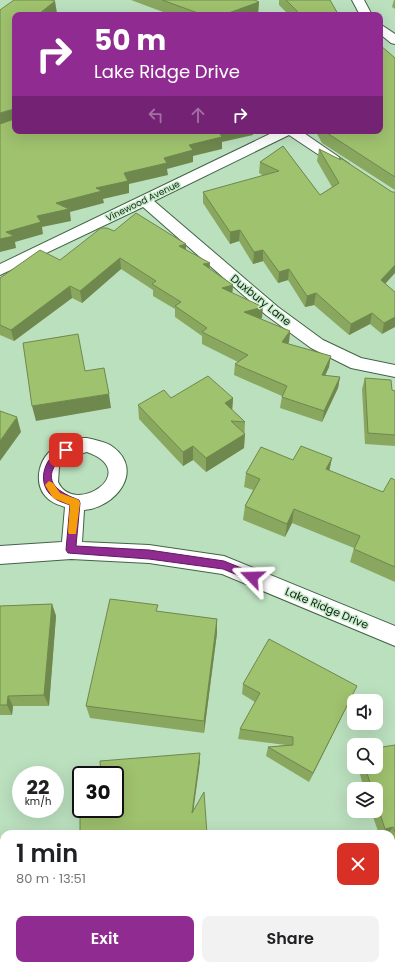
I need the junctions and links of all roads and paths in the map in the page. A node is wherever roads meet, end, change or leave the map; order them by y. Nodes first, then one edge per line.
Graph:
1 (358, 0) edge
2 (364, 12) edge
3 (383, 30) edge
4 (395, 40) edge
5 (281, 134) edge
6 (296, 134) edge
7 (356, 174) edge
8 (144, 200) junction
9 (0, 270) edge
10 (395, 371) edge
11 (75, 503) dead end
12 (71, 550) junction
13 (0, 555) edge
14 (395, 636) edge

1 - 2 street
3 - 4 street
5 - 8 street, Vinewood Avenue
6 - 7 street
8 - 9 street, Vinewood Avenue
8 - 10 street, Duxbury Lane
11 - 12 street
12 - 13 street, Lake Ridge Drive
12 - 14 street, Lake Ridge Drive

